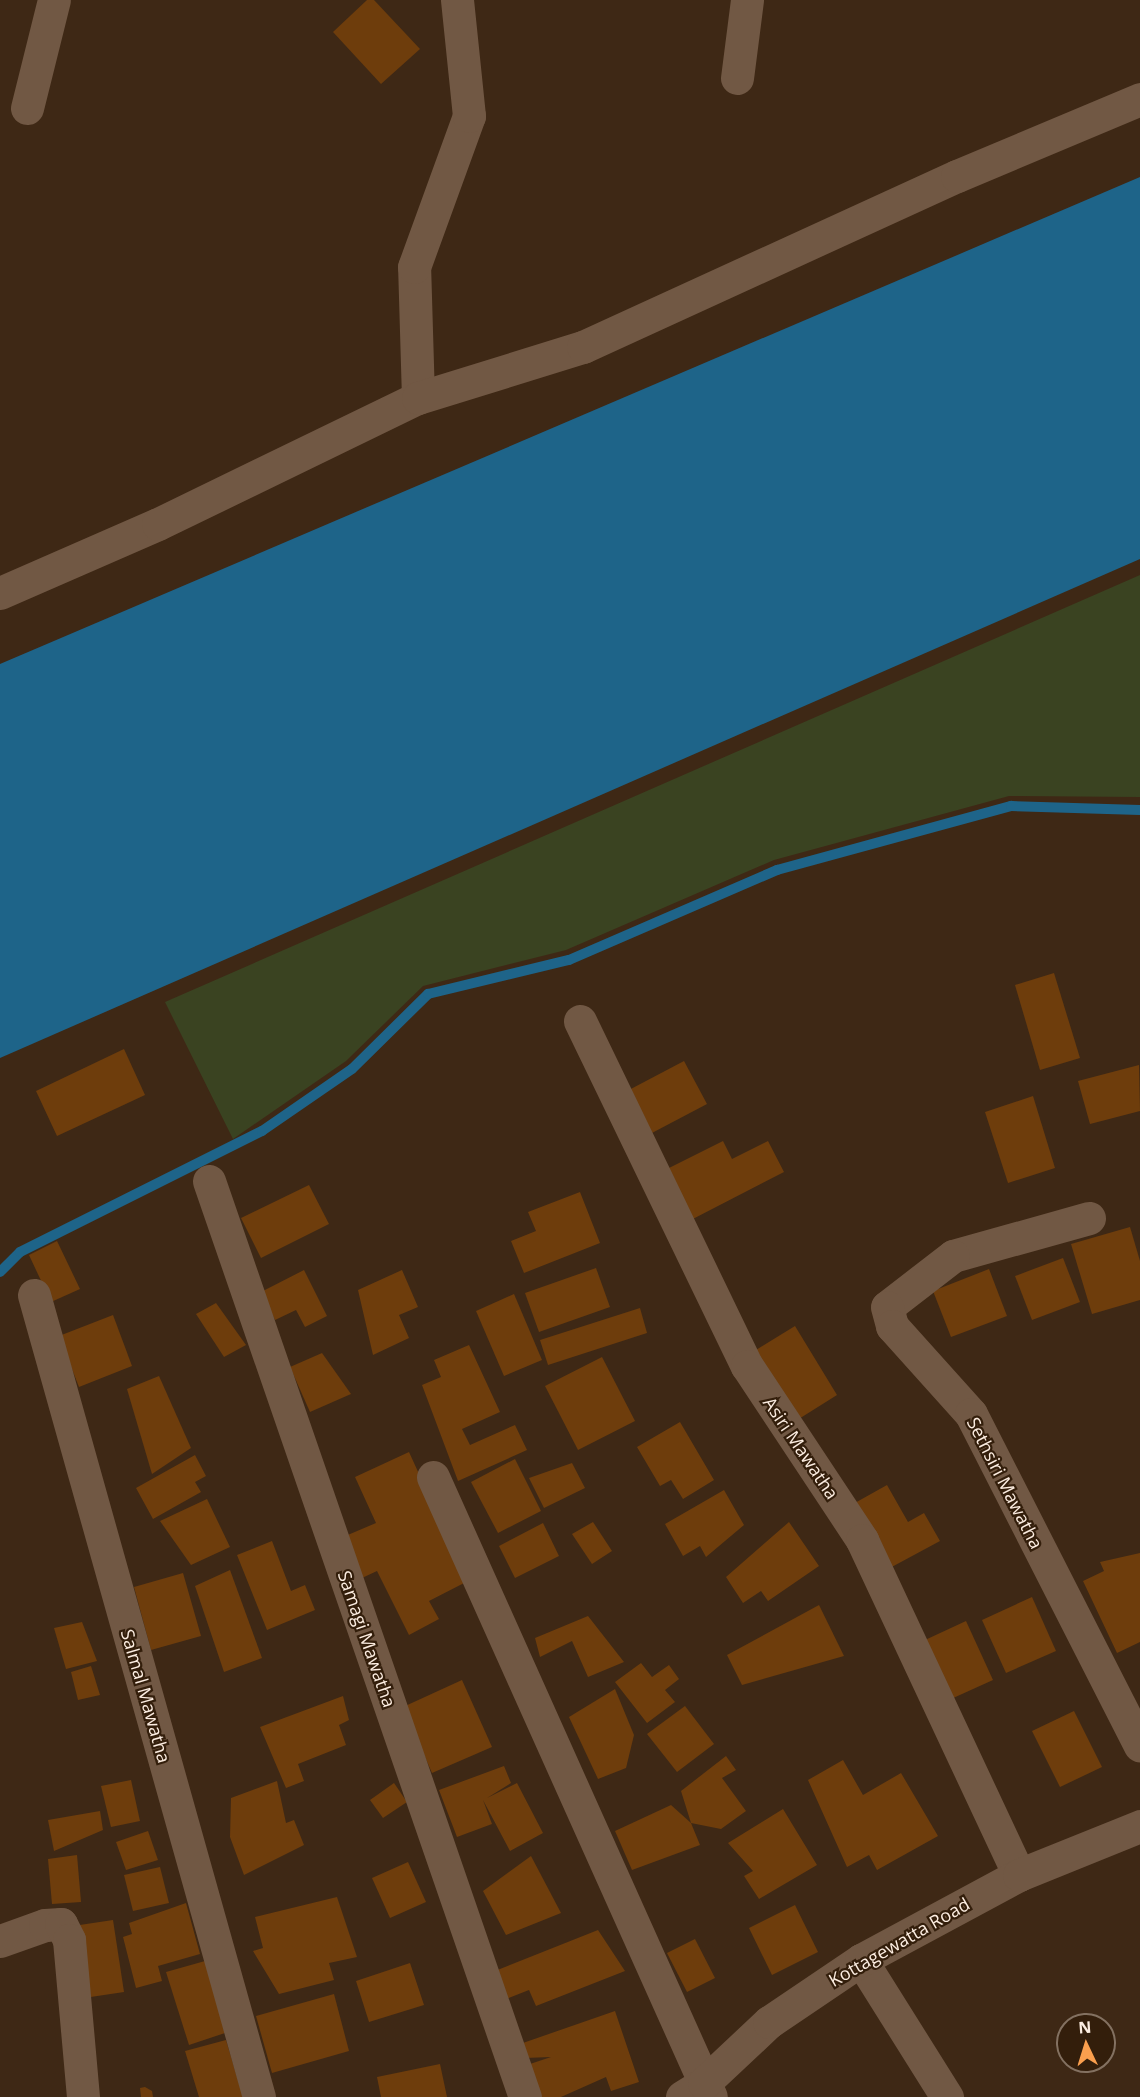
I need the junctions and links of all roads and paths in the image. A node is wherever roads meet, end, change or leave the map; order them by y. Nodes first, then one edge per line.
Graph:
1 (54, 0) edge
2 (457, 0) edge
3 (747, 0) edge
4 (737, 78) dead end
5 (1140, 99) edge
6 (27, 108) dead end
7 (418, 398) junction
8 (0, 593) edge
9 (580, 1021) dead end
10 (209, 1181) dead end
11 (1089, 1218) dead end
12 (34, 1295) dead end
13 (433, 1477) dead end
14 (1140, 1745) edge
15 (1137, 1832) edge
16 (1019, 1875) junction
17 (0, 1941) edge
18 (861, 1960) junction
19 (699, 2092) edge
20 (83, 2097) edge
21 (259, 2097) edge
22 (525, 2097) edge
23 (947, 2097) edge

1 - 6 street
2 - 7 street
3 - 4 street
5 - 7 street
7 - 8 street
9 - 16 street, Asiri Mawatha
10 - 22 street, Samagi Mawatha
11 - 14 street, Sethsiri Mawatha
12 - 21 street, Salmal Mawatha
13 - 19 street
15 - 16 street, Kottagewatta Road
16 - 18 street, Kottagewatta Road
17 - 20 street
18 - 19 street, Kottagewatta Road
18 - 23 street

